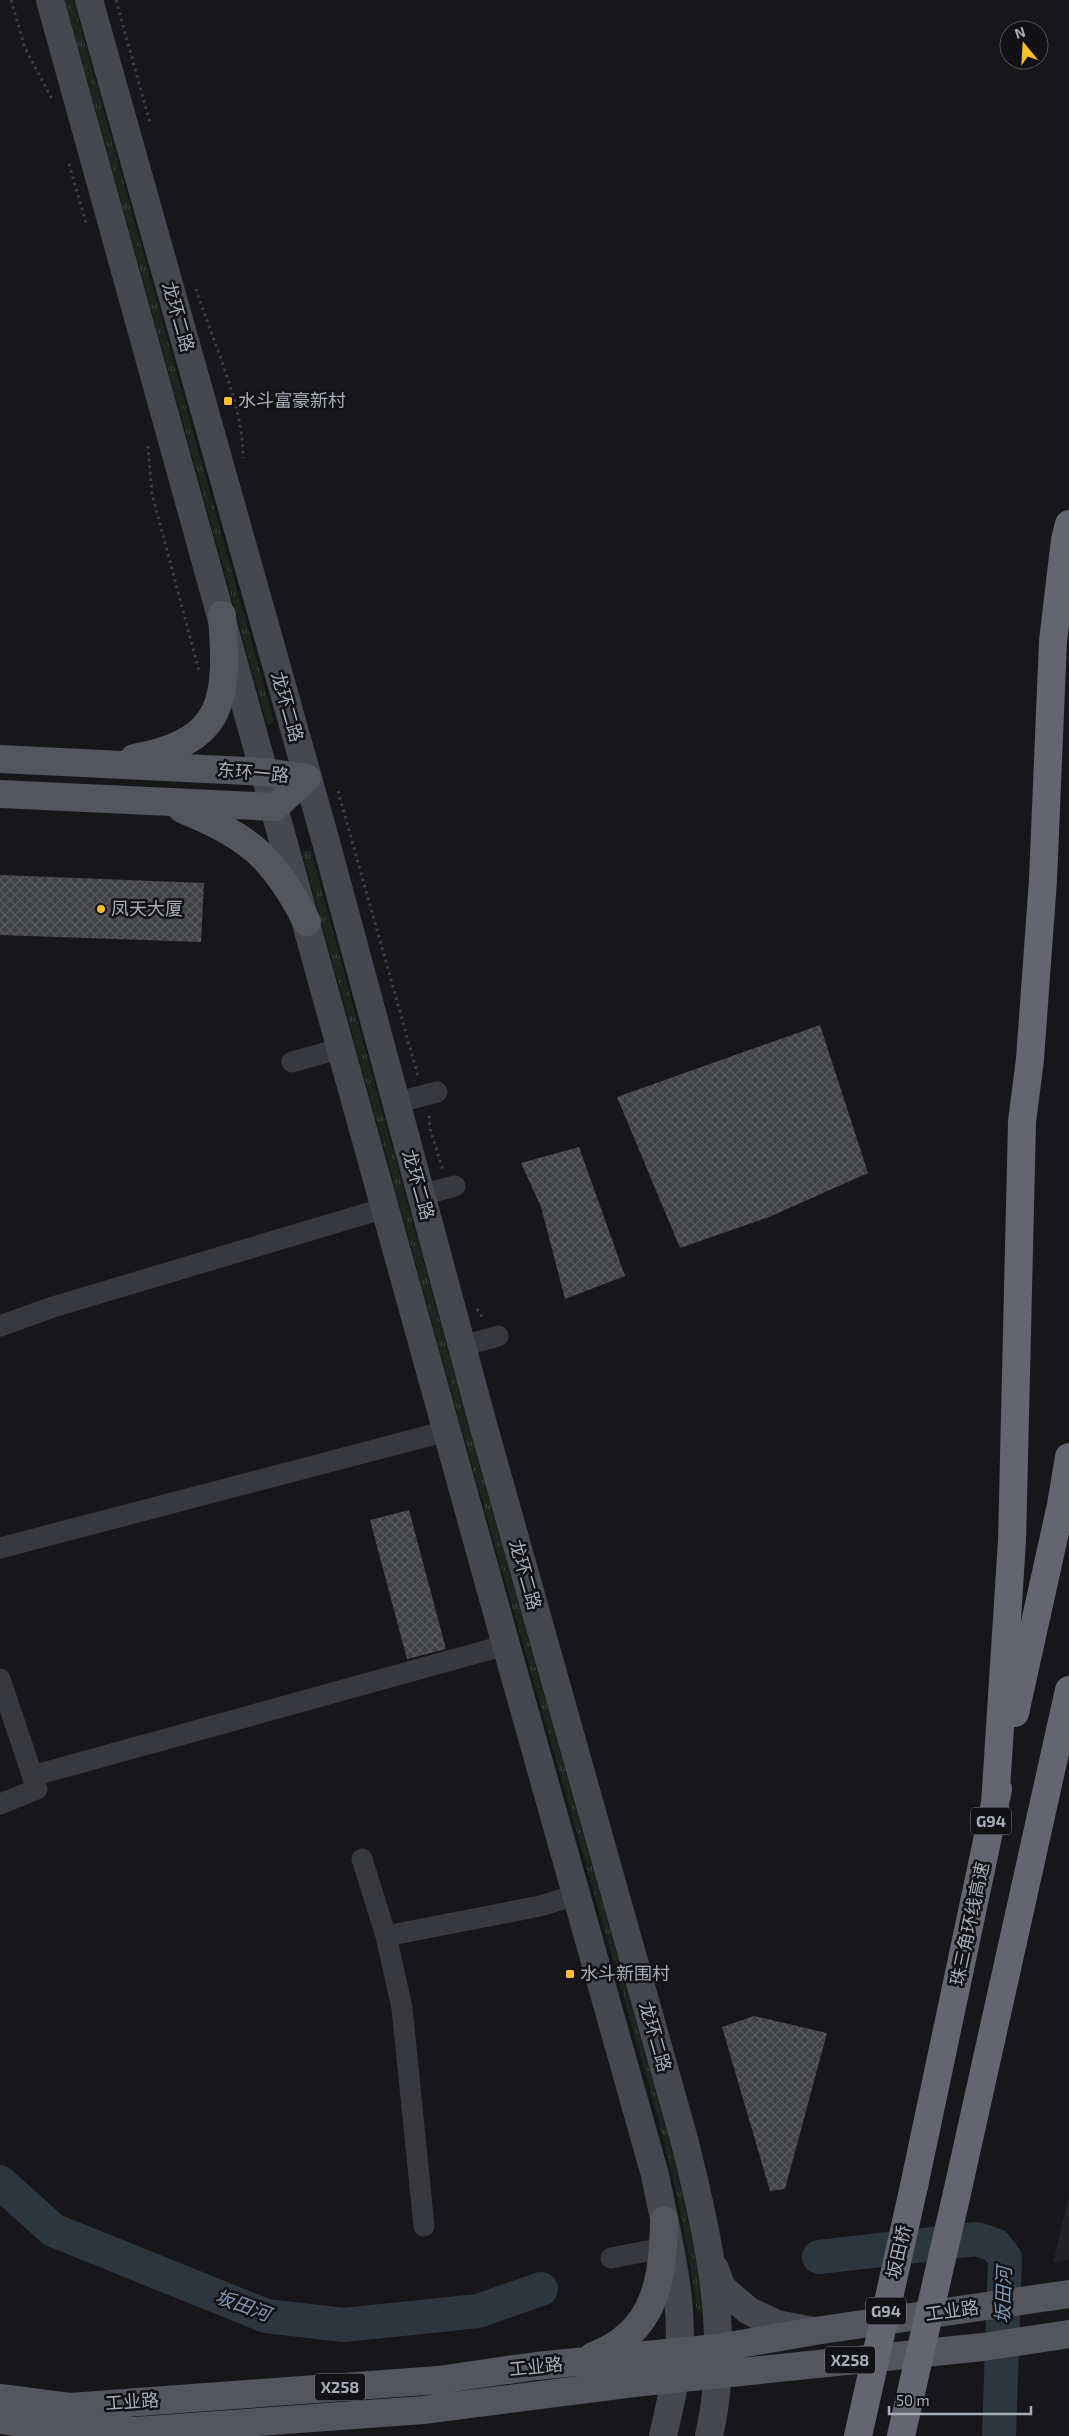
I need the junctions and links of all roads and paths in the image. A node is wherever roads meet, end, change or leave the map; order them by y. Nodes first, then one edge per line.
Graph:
1 (11, 0) edge
2 (50, 0) edge
3 (89, 0) edge
4 (53, 102) dead end
5 (68, 158) dead end
6 (88, 231) dead end
7 (194, 281) dead end
8 (146, 437) dead end
9 (243, 466) dead end
10 (1069, 524) edge
11 (222, 615) junction
12 (200, 676) dead end
13 (0, 759) edge
14 (99, 764) junction
15 (265, 772) junction
16 (307, 778) junction
17 (0, 794) edge
18 (154, 801) junction
19 (275, 807) junction
20 (307, 922) junction
21 (342, 1048) junction
22 (292, 1062) dead end
23 (437, 1092) dead end
24 (395, 1104) junction
25 (429, 1116) dead end
26 (450, 1179) joint
27 (421, 1195) junction
28 (385, 1208) junction
29 (475, 1300) dead end
30 (0, 1326) edge
31 (493, 1331) joint
32 (463, 1346) junction
33 (447, 1431) junction
34 (1069, 1457) edge
35 (0, 1548) edge
36 (506, 1645) junction
37 (0, 1679) edge
38 (1069, 1690) edge
39 (32, 1776) junction
40 (0, 1804) edge
41 (995, 1805) junction
42 (362, 1859) dead end
43 (576, 1895) junction
44 (386, 1936) junction
45 (914, 2186) joint
46 (664, 2220) junction
47 (424, 2226) dead end
48 (663, 2248) junction
49 (709, 2251) junction
50 (611, 2258) dead end
51 (1060, 2296) edge
52 (815, 2331) junction
53 (1061, 2336) edge
54 (679, 2353) junction
55 (717, 2361) junction
56 (571, 2363) junction
57 (675, 2379) junction
58 (0, 2398) edge
59 (0, 2420) edge
60 (663, 2436) edge
61 (709, 2436) edge
62 (858, 2436) edge
63 (901, 2436) edge

1 - 4 path
2 - 11 main road, 龙环二路
3 - 16 main road, 龙环二路
5 - 6 path
7 - 9 path
8 - 12 path
10 - 41 highway
11 - 14 main road
11 - 15 main road, 龙环二路
13 - 14 main road, 东环一路
14 - 15 main road, 东环一路
15 - 16 main road, 东环一路
15 - 19 main road, 龙环二路
16 - 19 main road, 东环一路
16 - 24 main road, 龙环二路
17 - 18 main road, 东环一路
18 - 19 main road, 东环一路
18 - 20 main road
19 - 20 main road, 龙环二路
20 - 21 main road, 龙环二路
21 - 22 street
21 - 28 main road, 龙环二路
23 - 24 street
24 - 27 main road, 龙环二路
25 - 26 path
26 - 27 street
27 - 32 main road, 龙环二路
28 - 30 street
28 - 33 main road, 龙环二路
29 - 31 path
31 - 32 street
32 - 49 main road, 龙环二路
33 - 35 street
33 - 36 main road, 龙环二路
34 - 41 highway, 珠三角环线高速 / G94
36 - 39 street
36 - 43 main road, 龙环二路
37 - 39 street
38 - 63 highway, G94, bridge
39 - 40 street
41 - 45 highway, 珠三角环线高速 / G94
42 - 44 street
43 - 44 street
43 - 46 main road, 龙环二路
44 - 47 street
45 - 62 highway, 坂田桥 / G94, bridge
46 - 48 main road
46 - 54 main road, 龙环二路
48 - 50 street
48 - 56 main road
49 - 52 main road
49 - 55 main road, 龙环二路
51 - 52 main road, 工业路 / X258
52 - 55 main road, 工业路 / X258
53 - 55 main road, 工业路 / X258
54 - 55 main road, 工业路 / X258
54 - 56 main road, 工业路 / X258
54 - 57 main road, 龙环二路
55 - 57 main road, 工业路 / X258
55 - 61 main road, 龙环二路
56 - 58 main road, 工业路 / X258
57 - 59 main road, 工业路 / X258
57 - 60 main road, 龙环二路

